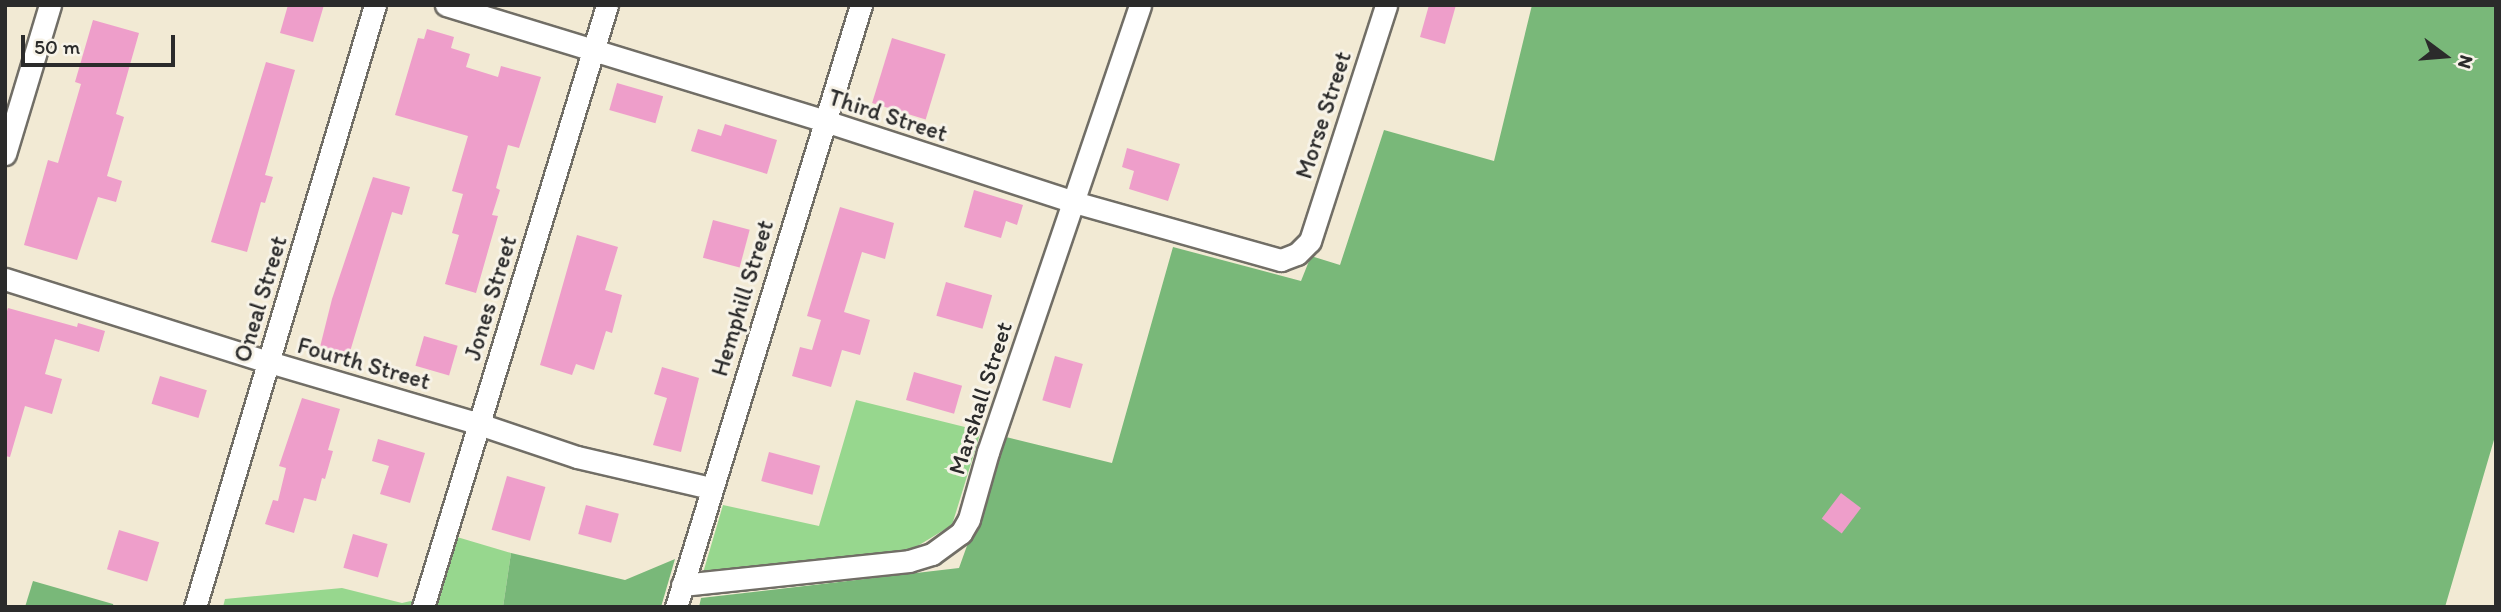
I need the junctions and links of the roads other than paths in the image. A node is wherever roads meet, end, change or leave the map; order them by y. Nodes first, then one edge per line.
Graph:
1 (50, 5) edge
2 (375, 5) edge
3 (446, 5) edge
4 (607, 5) edge
5 (861, 5) edge
6 (1140, 5) edge
7 (1386, 5) edge
8 (593, 51) junction
9 (825, 121) junction
10 (5, 154) edge
11 (1074, 202) junction
12 (1310, 241) joint
13 (5, 279) edge
14 (269, 362) junction
15 (479, 424) junction
16 (710, 488) junction
17 (682, 585) junction
18 (195, 607) edge
19 (423, 607) edge
20 (676, 607) edge

1 - 10 street
2 - 14 street, Oneal Street
3 - 8 street, Third Street
4 - 8 street, Jones Street
5 - 9 street, Hemphill Street
6 - 11 street, Marshall Street
7 - 12 street, Morse Street
8 - 9 street, Third Street
8 - 15 street, Jones Street
9 - 11 street, Third Street
9 - 16 street, Hemphill Street
11 - 12 street, Third Street
11 - 17 street, Marshall Street
13 - 14 street, Fourth Street
14 - 15 street, Fourth Street
14 - 18 street, Oneal Street
15 - 16 street, Fourth Street
15 - 19 street, Jones Street
16 - 17 street, Hemphill Street
17 - 20 street, Hemphill Street

